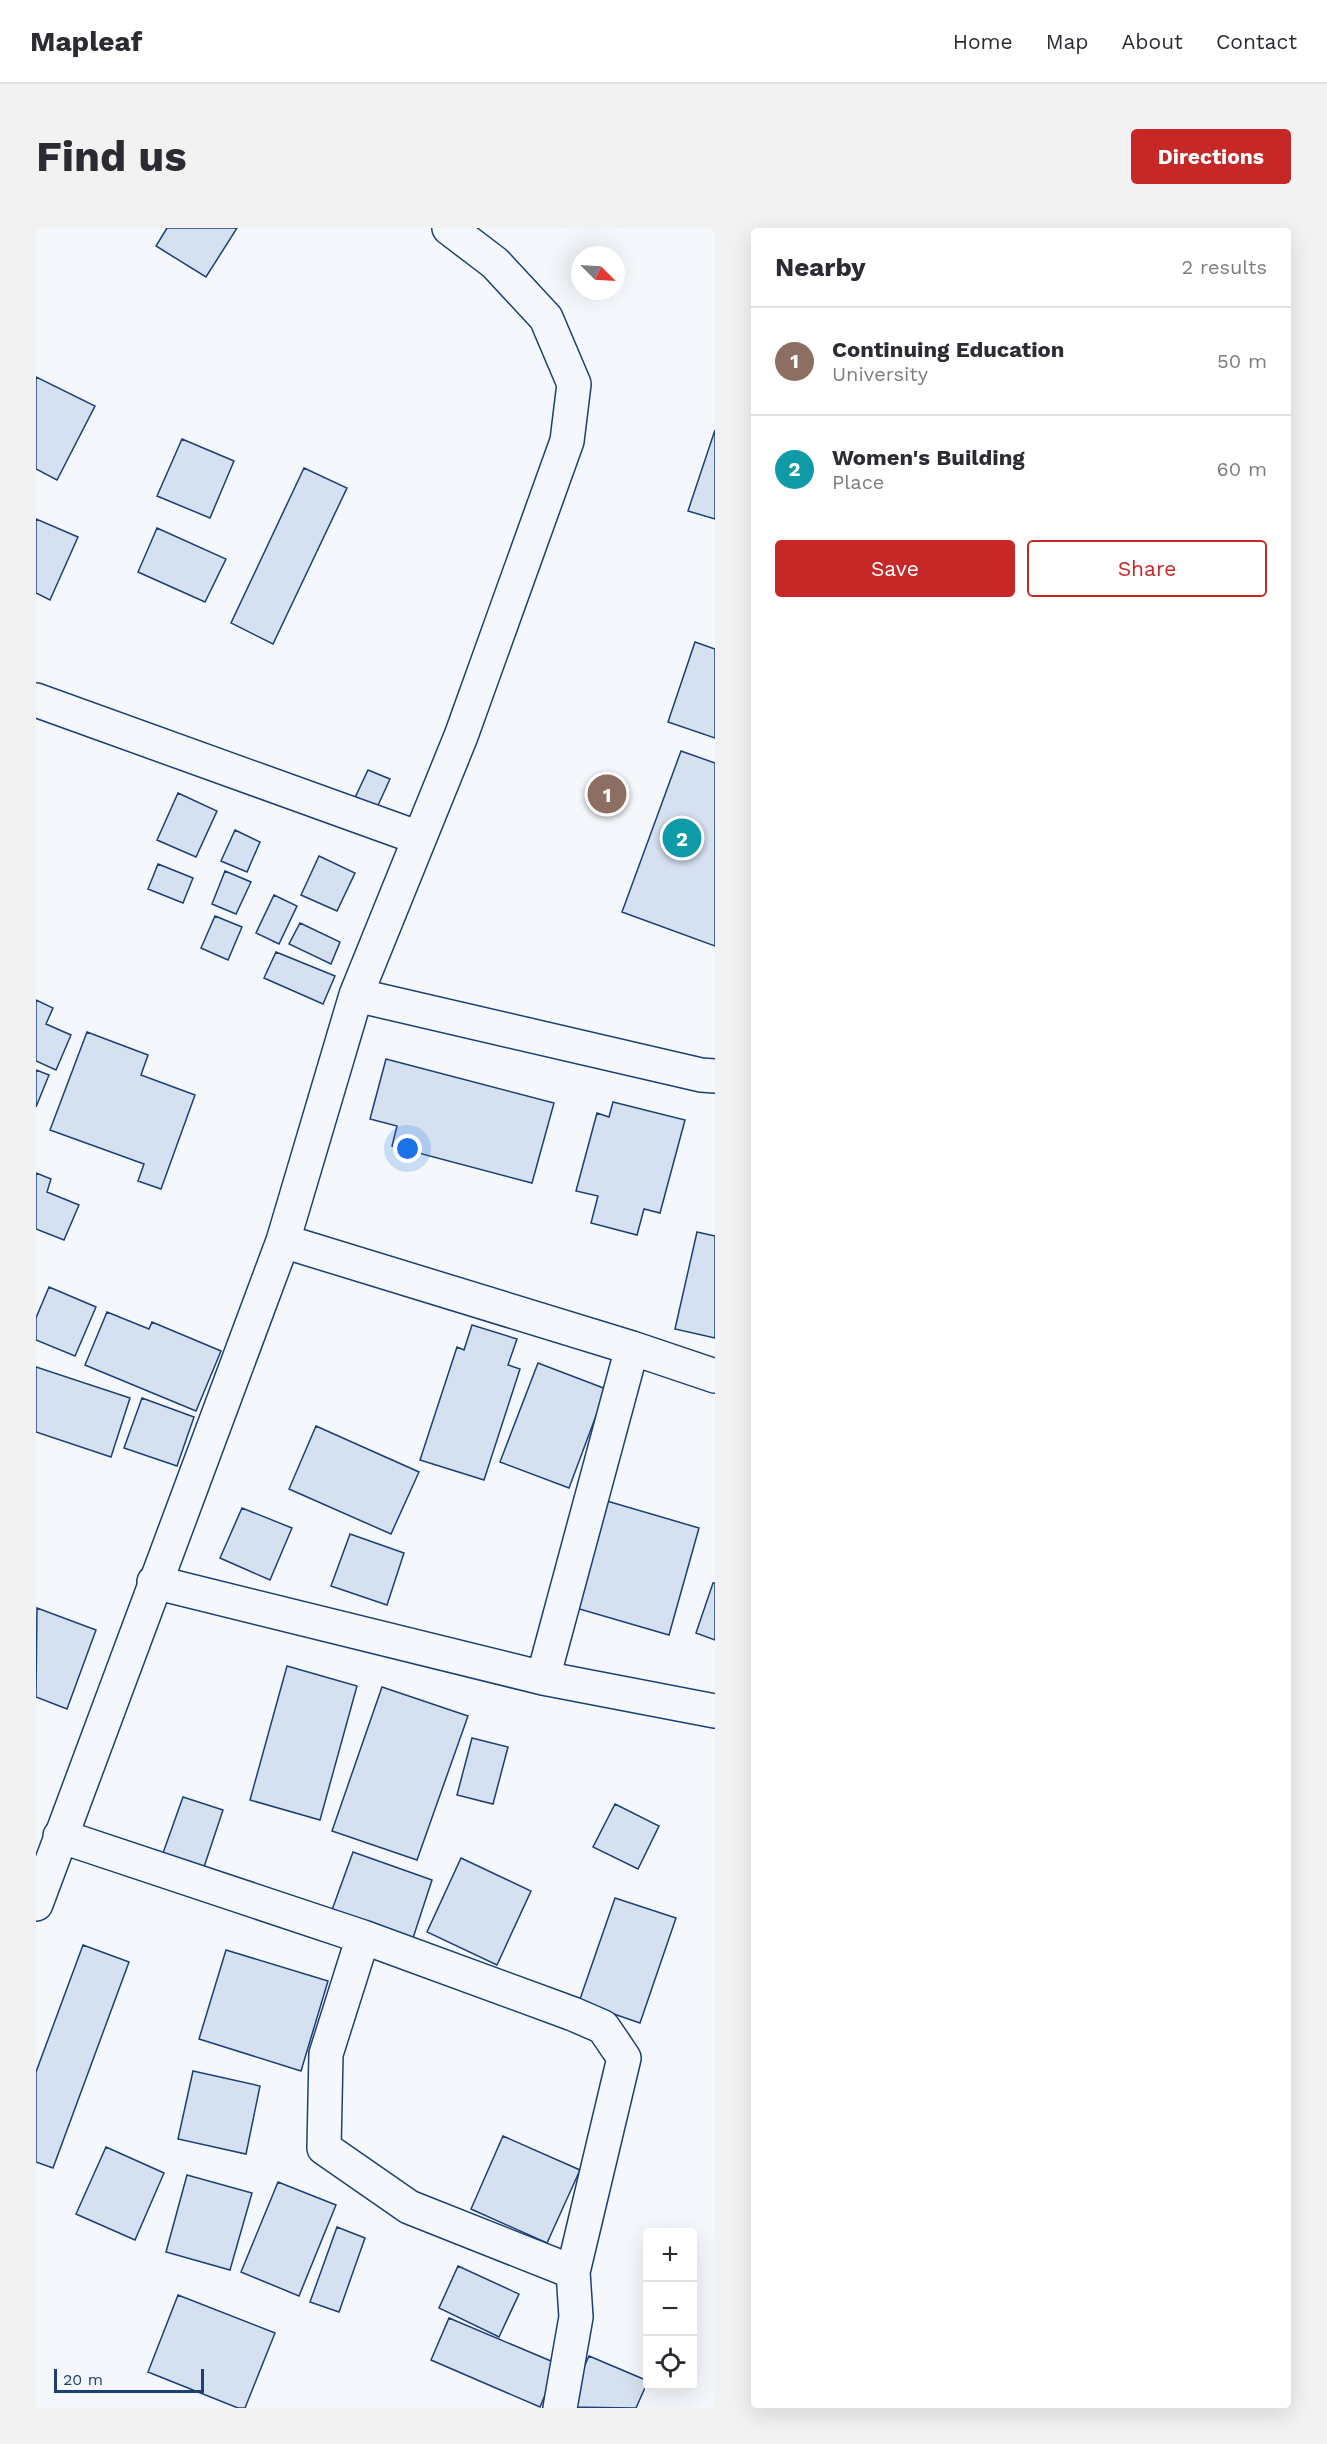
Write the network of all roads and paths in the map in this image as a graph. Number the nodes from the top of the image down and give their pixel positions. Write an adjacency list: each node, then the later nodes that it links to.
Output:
1 (449, 228): 3 (street)
2 (36, 700): 3 (street)
3 (419, 838): 4 (street)
4 (356, 995): 5 (street); 6 (street)
5 (715, 1076)
6 (283, 1241): 7 (street); 9 (street)
7 (632, 1348): 8 (street); 10 (street)
8 (715, 1376)
9 (154, 1582): 10 (street); 12 (street)
10 (543, 1678): 11 (street)
11 (715, 1711)
12 (60, 1836): 13 (street); 14 (street)
13 (36, 1905)
14 (363, 1937): 15 (street); 15 (street)
15 (573, 2272): 16 (street)
16 (560, 2408)

